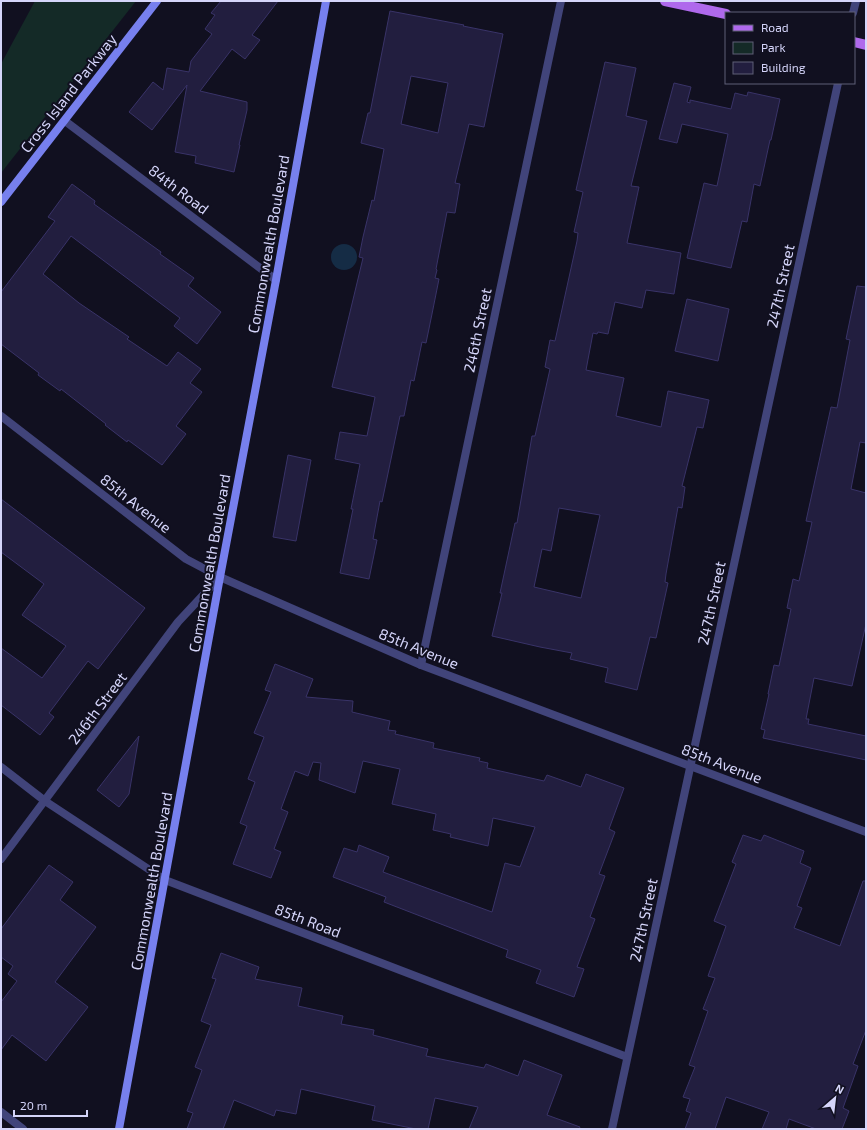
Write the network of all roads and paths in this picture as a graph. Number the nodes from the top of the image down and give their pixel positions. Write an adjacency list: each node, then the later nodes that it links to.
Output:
1 (157, 1): 11 (street, Cross Island Parkway)
2 (326, 1): 13 (street, Commonwealth Boulevard)
3 (561, 1): 16 (street, 246th Street)
4 (665, 1): 7 (main road)
5 (856, 1): 6 (street)
6 (853, 12)
7 (725, 14)
8 (855, 42): 9 (main road)
9 (866, 45)
10 (838, 84): 18 (street, 247th Street)
11 (65, 121): 12 (street, Cross Island Parkway); 13 (street, 84th Road)
12 (1, 202)
13 (276, 280): 15 (street, Commonwealth Boulevard)
14 (1, 416): 15 (street, 85th Avenue)
15 (220, 577): 16 (street, 85th Avenue); 19 (street, 246th Street); 22 (street, Commonwealth Boulevard)
16 (421, 665): 18 (street, 85th Avenue)
17 (1, 767): 19 (street, 85th Road)
18 (690, 767): 20 (street, 85th Avenue); 23 (street, 247th Street)
19 (45, 801): 21 (street, 246th Street); 22 (street, 85th Road)
20 (866, 832)
21 (1, 859)
22 (165, 880): 23 (street, 85th Road); 26 (street, Commonwealth Boulevard)
23 (627, 1057): 27 (street, 247th Street)
24 (1, 1112): 25 (street)
25 (23, 1129)
26 (119, 1129)
27 (612, 1129)

